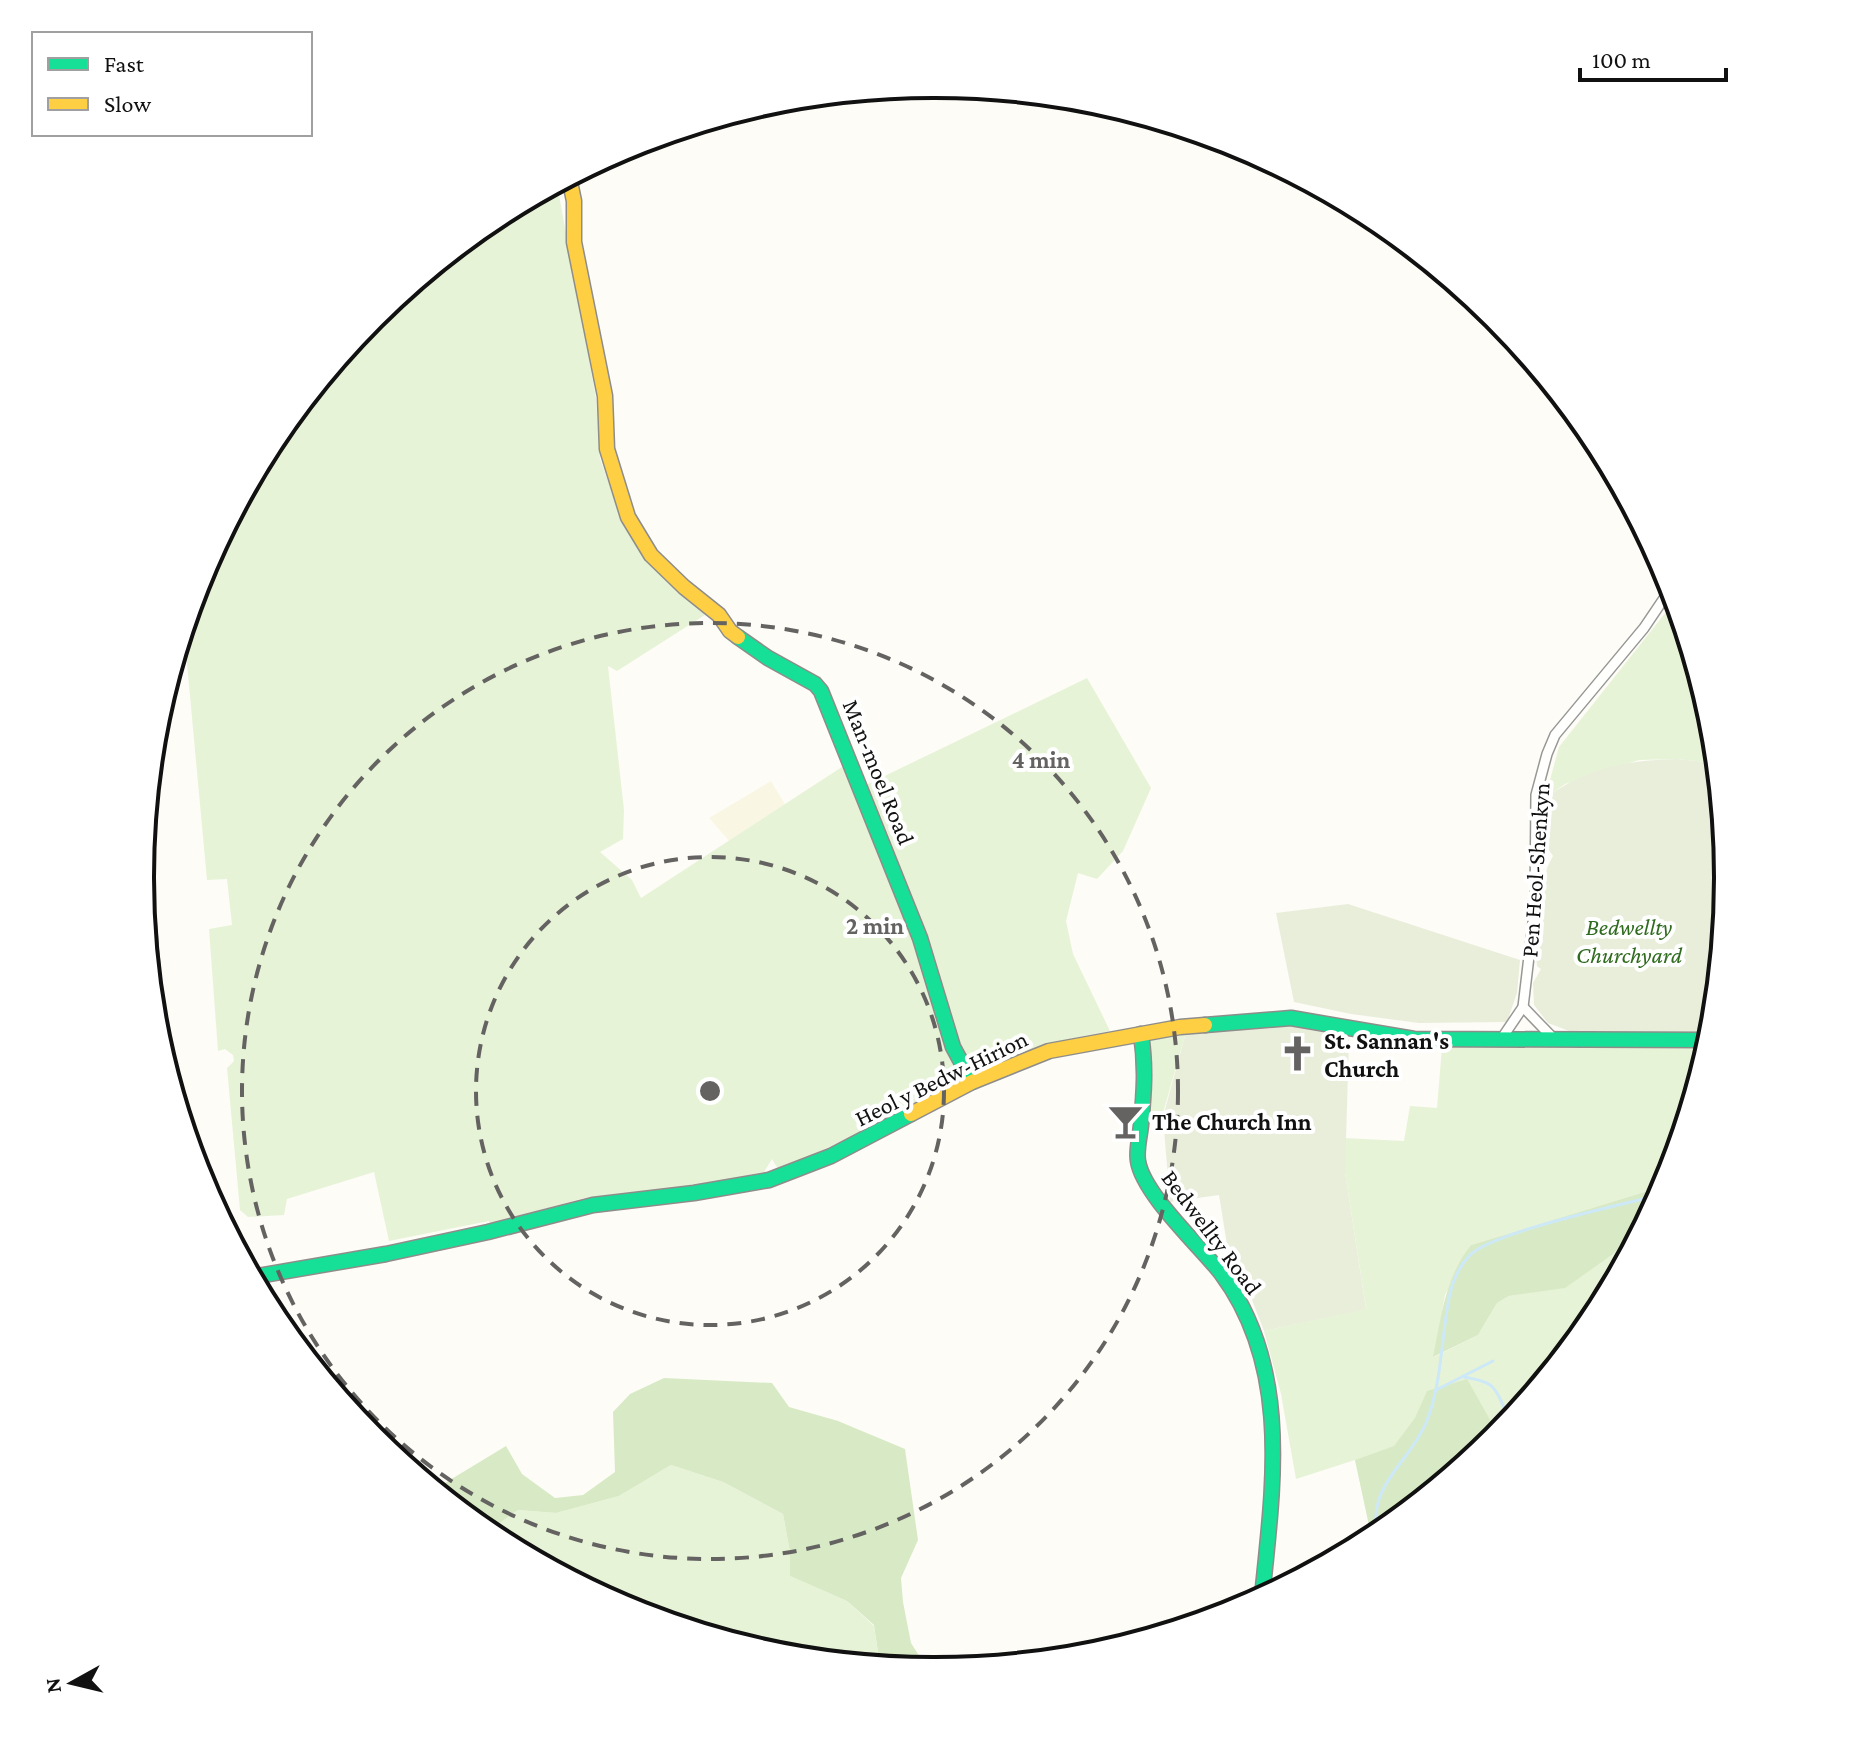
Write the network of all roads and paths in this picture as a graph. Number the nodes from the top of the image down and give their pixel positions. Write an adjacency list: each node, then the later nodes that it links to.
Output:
1 (571, 188): 8 (street, Man-moel Road)
2 (1662, 601): 3 (street, Pen Heol-Shenkyn)
3 (1523, 1007): 5 (street, Pen Heol-Shenkyn); 6 (street)
4 (1141, 1034): 5 (street, Heol y Bedw-Hirion); 8 (street, Heol y Bedw-Hirion); 10 (street, Bedwellty Road)
5 (1502, 1038): 6 (street, Heol y Bedw-Hirion)
6 (1554, 1039): 7 (street, Heol y Bedw-Hirion)
7 (1697, 1040)
8 (972, 1082): 9 (street, Heol y Bedw-Hirion)
9 (264, 1275)
10 (1263, 1584)

